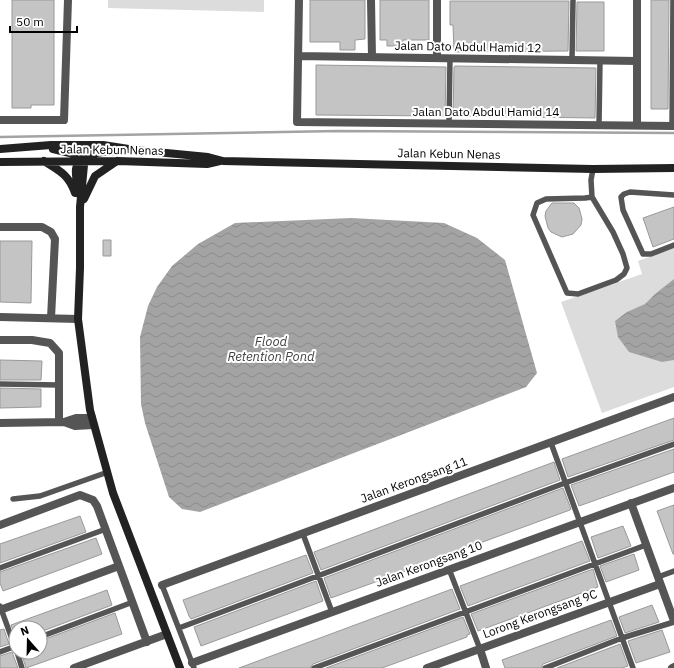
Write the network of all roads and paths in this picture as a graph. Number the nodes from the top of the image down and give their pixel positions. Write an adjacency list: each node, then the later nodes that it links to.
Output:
1 (68, 0): 15 (street)
2 (299, 0): 8 (street)
3 (371, 0): 9 (street)
4 (438, 0): 10 (street)
5 (573, 0): 12 (lane)
6 (637, 0): 14 (street)
7 (673, 0): 19 (lane)
8 (298, 56): 9 (street, Jalan Dato Abdul Hamid 12); 16 (street, Jalan Dato Abdul Hamid 14)
9 (372, 57): 10 (street, Jalan Dato Abdul Hamid 12)
10 (437, 58): 11 (street, Jalan Dato Abdul Hamid 12)
11 (450, 58): 12 (street, Jalan Dato Abdul Hamid 12); 16 (lane)
12 (572, 60): 13 (street, Jalan Dato Abdul Hamid 12)
13 (600, 60): 14 (street, Jalan Dato Abdul Hamid 12); 17 (lane)
14 (637, 61): 18 (street)
15 (0, 120)
16 (449, 123): 17 (street, Jalan Dato Abdul Hamid 14)
17 (599, 124): 18 (street, Jalan Dato Abdul Hamid 14)
18 (637, 125): 19 (street, Jalan Dato Abdul Hamid 14)
19 (673, 126)
20 (37, 146): 21 (street, Jalan Kebun Nenas); 22 (street, Jalan Kebun Nenas); 23 (street)
21 (0, 149)
22 (135, 150): 23 (street); 26 (street, Jalan Kebun Nenas)
23 (81, 160): 24 (street, Jalan Kebun Nenas); 25 (street, Jalan Kebun Nenas); 32 (street)
24 (44, 161): 27 (street, Jalan Kebun Nenas); 32 (street)
25 (118, 161): 26 (street, Jalan Kebun Nenas); 32 (street)
26 (223, 161): 29 (street, Jalan Kebun Nenas)
27 (0, 162)
28 (674, 168): 29 (street, Jalan Kebun Nenas)
29 (593, 169): 31 (lane)
30 (674, 195): 34 (lane)
31 (592, 196): 31 (lane)
32 (80, 207): 37 (street)
33 (0, 227): 36 (street)
34 (674, 245)
35 (0, 317): 36 (street)
36 (52, 318): 37 (street)
37 (78, 318): 43 (street)
38 (0, 340): 40 (street)
39 (0, 384): 40 (lane)
40 (59, 385): 42 (street)
41 (674, 398): 45 (street, Jalan Kerongsang 11)
42 (62, 422): 43 (street); 44 (street)
43 (93, 422): 47 (street)
44 (0, 423)
45 (551, 443): 48 (lane); 55 (street, Jalan Kerongsang 11)
46 (674, 444): 48 (lane)
47 (108, 472): 50 (lane); 74 (street)
48 (565, 483): 52 (lane); 62 (lane)
49 (674, 489): 51 (street, Jalan Kerongsang 10)
50 (13, 500)
51 (631, 503): 52 (street, Jalan Kerongsang 10); 56 (street)
52 (579, 522): 57 (lane); 60 (street, Jalan Kerongsang 10)
53 (0, 525): 54 (street)
54 (106, 529): 58 (street); 59 (lane)
55 (303, 534): 62 (lane); 64 (street, Jalan Kerongsang 11)
56 (646, 545): 57 (lane); 63 (street)
57 (595, 563): 66 (lane); 68 (lane)
58 (119, 566): 65 (street); 67 (street)
59 (0, 568)
60 (449, 569): 68 (lane); 69 (street, Jalan Kerongsang 10)
61 (674, 571): 63 (lane)
62 (319, 575): 69 (lane); 72 (lane)
63 (659, 580): 66 (street, Lorong Kerongsang 9C); 70 (street)
64 (162, 585): 72 (lane)
65 (133, 602): 73 (lane); 76 (street)
66 (609, 602): 75 (lane); 77 (street, Lorong Kerongsang 9C)
67 (0, 608): 71 (lane)
68 (465, 611): 77 (lane); 81 (lane)
69 (332, 612): 78 (street, Jalan Kerongsang 10)
70 (674, 621): 75 (lane)
71 (8, 628)
72 (179, 628): 78 (lane)
73 (48, 634)
74 (167, 634): 76 (street); 80 (street)
75 (622, 638): 84 (lane); 85 (lane)
76 (147, 642): 79 (street)
77 (480, 649): 82 (street, Lorong Kerongsang 9C); 83 (street)
78 (194, 665)
79 (74, 668)
80 (180, 668)
81 (314, 668)
82 (427, 668)
83 (486, 668)
84 (545, 668)
85 (633, 668)

